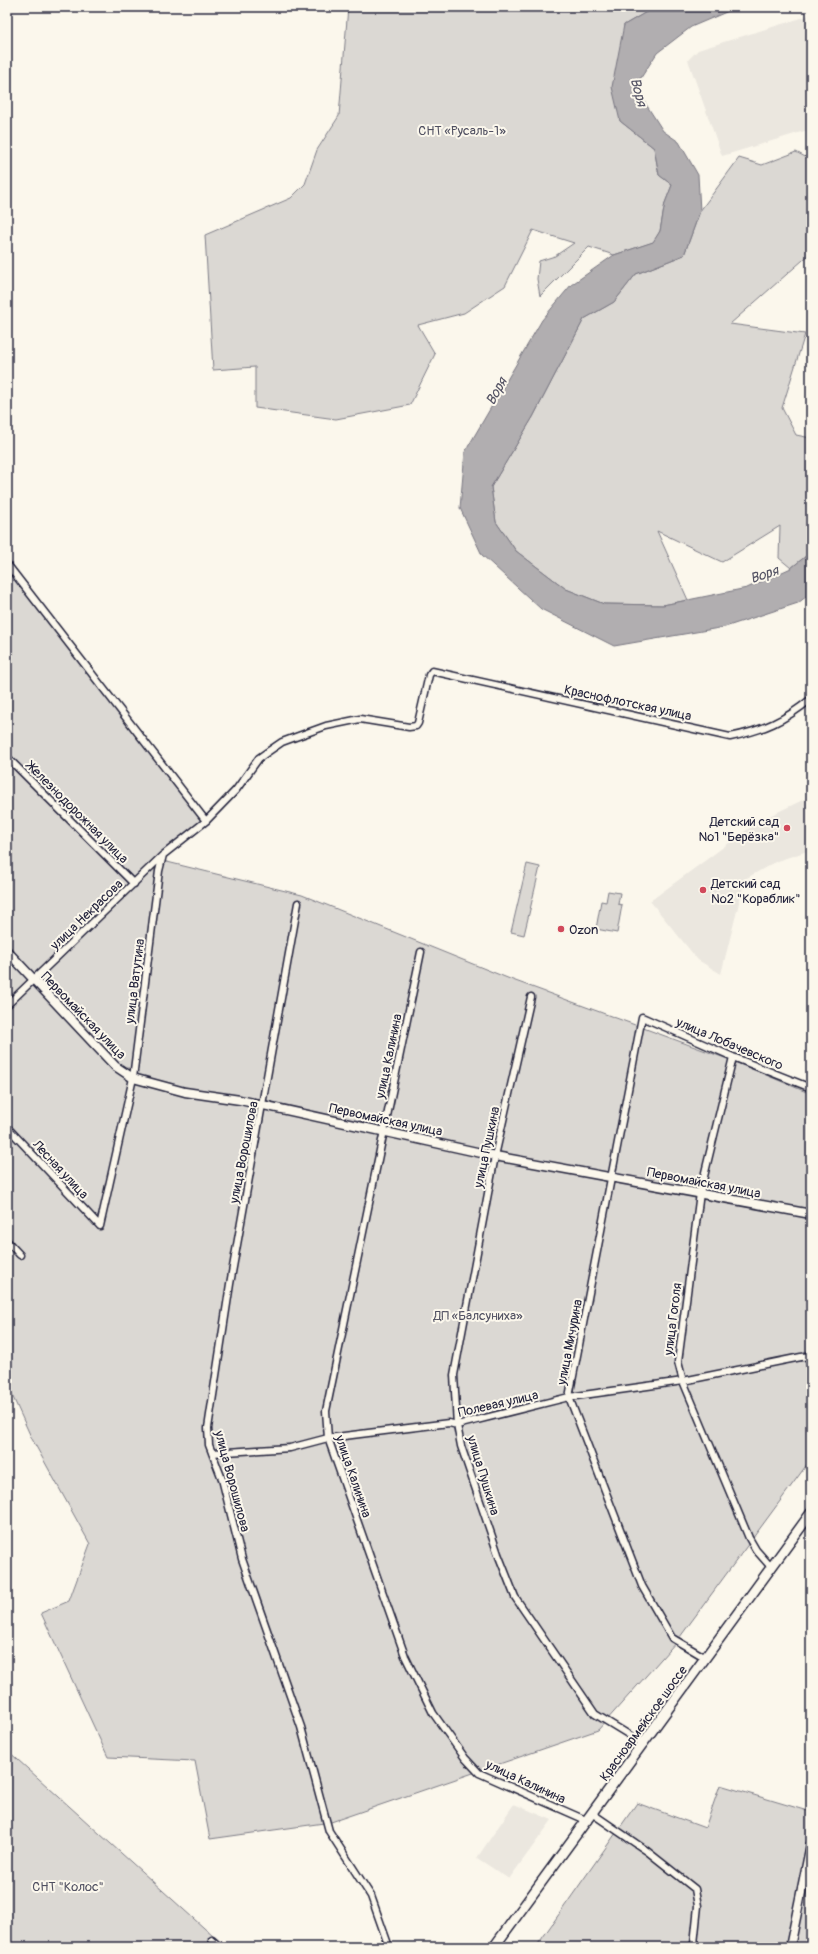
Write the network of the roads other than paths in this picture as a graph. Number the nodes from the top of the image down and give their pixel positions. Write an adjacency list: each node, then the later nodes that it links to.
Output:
1 (7, 564): 5 (street)
2 (432, 671): 3 (street, Краснофлотская улица); 5 (street, улица Некрасова)
3 (811, 699)
4 (7, 757): 7 (street, Железнодорожная улица)
5 (206, 821): 6 (street, улица Некрасова)
6 (163, 855): 7 (street, улица Некрасова); 16 (street, улица Ватутина)
7 (134, 884): 11 (street, улица Некрасова)
8 (298, 903): 18 (street, улица Ворошилова)
9 (7, 951): 11 (street, Первомайская улица)
10 (421, 952): 20 (street, улица Калинина)
11 (35, 980): 13 (street, улица Некрасова); 16 (street, Первомайская улица)
12 (530, 997): 21 (street, улица Пушкина)
13 (7, 1005)
14 (642, 1017): 15 (street, улица Лобачевского); 22 (street, улица Мичурина)
15 (733, 1058): 17 (street, улица Лобачевского); 23 (street, улица Гоголя)
16 (133, 1078): 18 (street, Первомайская улица); 25 (street, улица Ватутина)
17 (811, 1088)
18 (263, 1105): 20 (street, Первомайская улица); 33 (street, улица Ворошилова)
19 (7, 1127): 25 (street, Лесная улица)
20 (384, 1130): 21 (street, Первомайская улица); 32 (street, улица Калинина)
21 (495, 1156): 22 (street, Первомайская улица); 31 (street, улица Пушкина)
22 (612, 1177): 23 (street, Первомайская улица); 30 (street, улица Мичурина)
23 (700, 1193): 24 (street, Первомайская улица); 29 (street, улица Гоголя)
24 (811, 1214)
25 (100, 1226)
26 (7, 1241): 27 (street)
27 (20, 1255)
28 (811, 1356): 29 (street, Полевая улица)
29 (682, 1381): 30 (street, Полевая улица); 35 (street, улица Гоголя)
30 (569, 1397): 31 (street, Полевая улица); 36 (street, улица Мичурина)
31 (457, 1425): 32 (street, Полевая улица); 37 (street, улица Пушкина)
32 (328, 1438): 33 (street, Полевая улица); 38 (street, улица Калинина)
33 (212, 1453): 42 (street, улица Ворошилова)
34 (811, 1513): 35 (main road, Красноармейское шоссе)
35 (771, 1567): 36 (main road, Красноармейское шоссе)
36 (706, 1658): 37 (main road, Красноармейское шоссе)
37 (644, 1744): 38 (main road, Красноармейское шоссе)
38 (590, 1817): 43 (main road, Красноармейское шоссе); 44 (street, улица Калинина)
39 (811, 1844): 45 (street)
40 (212, 1940): 41 (street)
41 (220, 1947)
42 (388, 1947)
43 (494, 1947)
44 (691, 1947)
45 (790, 1947)

